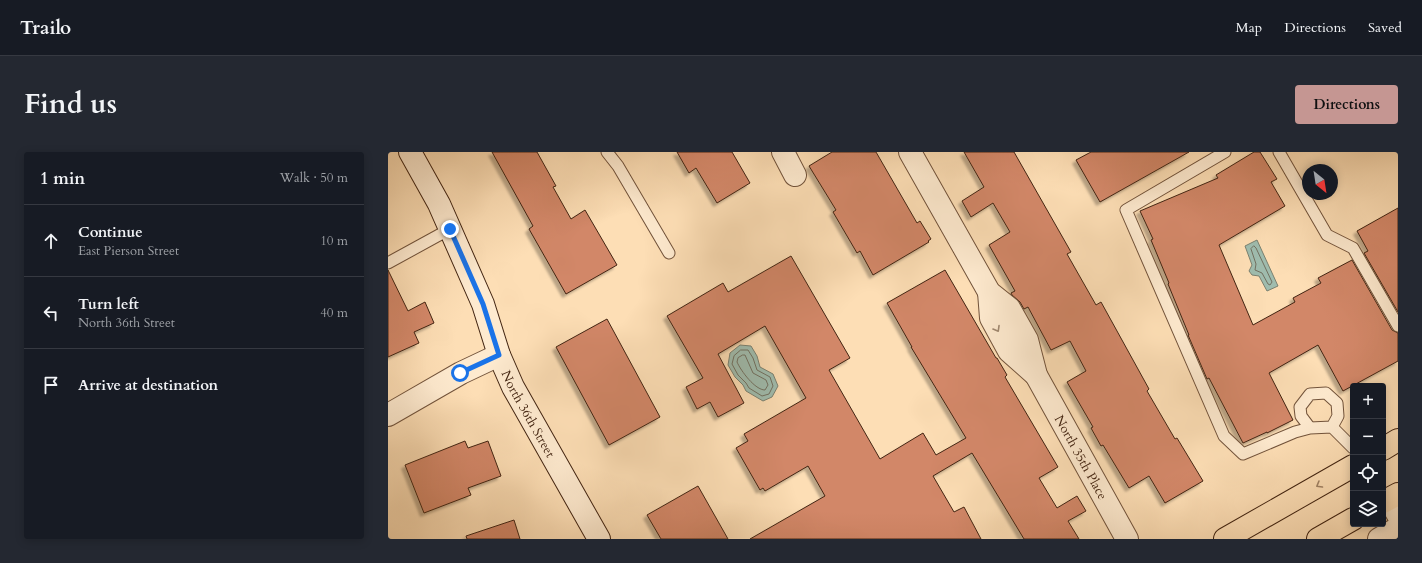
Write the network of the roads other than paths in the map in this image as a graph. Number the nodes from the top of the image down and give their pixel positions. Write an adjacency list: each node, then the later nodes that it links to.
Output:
1 (410, 152): 8 (street, North 36th Street)
2 (607, 152): 9 (lane)
3 (783, 152): 7 (street)
4 (910, 152): 23 (street, North 35th Place)
5 (1225, 152): 15 (lane)
6 (1279, 152): 11 (lane)
7 (795, 176)
8 (450, 229): 10 (lane); 12 (street, North 36th Street)
9 (669, 253)
10 (388, 263)
11 (1398, 326)
12 (499, 355): 13 (street); 22 (street, North 36th Street)
13 (388, 415)
14 (1332, 427): 15 (lane); 15 (lane); 17 (lane)
15 (1310, 428)
16 (1398, 440): 18 (main road)
17 (1350, 445)
18 (1386, 447)
19 (1350, 468): 24 (main road, one-way to 24)
20 (1350, 521): 25 (main road)
21 (1398, 528): 26 (street)
22 (599, 539)
23 (1127, 539)
24 (1225, 539)
25 (1318, 539)
26 (1379, 539)

